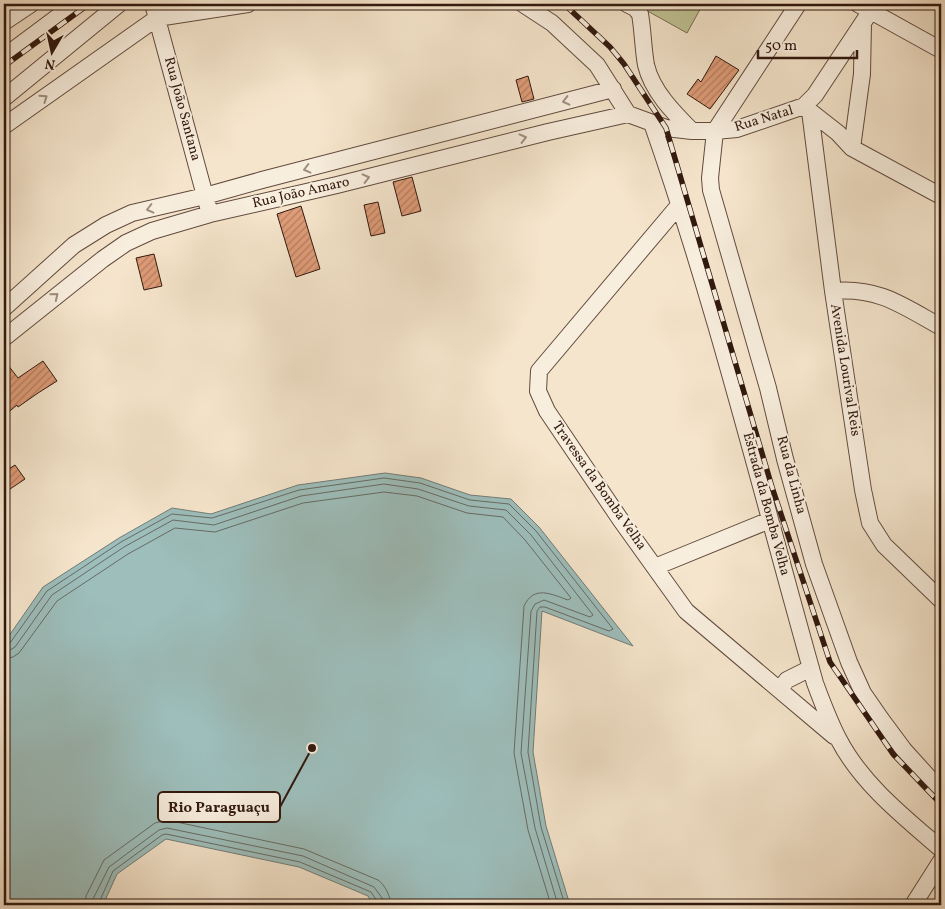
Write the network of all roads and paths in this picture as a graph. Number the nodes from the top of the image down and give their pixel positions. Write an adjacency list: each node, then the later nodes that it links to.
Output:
1 (31, 4): 10 (street)
2 (75, 4): 12 (street)
3 (119, 4): 14 (street)
4 (248, 4): 8 (street)
5 (523, 4): 13 (street)
6 (627, 4): 20 (street)
7 (798, 4): 19 (street)
8 (155, 11): 18 (street, one-way to 8); 23 (street, Rua João Santana)
9 (868, 11): 11 (street); 15 (street, Rua Natal); 21 (street)
10 (4, 22)
11 (940, 46)
12 (4, 57)
13 (613, 89): 16 (street); 23 (street, Rua João Amaro, one-way to 23)
14 (4, 98)
15 (807, 109): 19 (street, Rua Natal); 21 (street); 27 (street, Avenida Lourival Reis)
16 (628, 114): 17 (street, Rua Natal); 26 (street, Rua João Amaro, one-way to 16)
17 (652, 123): 20 (street, Rua Natal); 25 (street, Estrada da Bomba Velha)
18 (4, 126)
19 (715, 131): 20 (street, Rua Natal); 38 (street, Rua da Linha)
20 (692, 132)
21 (853, 143): 22 (street); 24 (street)
22 (941, 184)
23 (205, 196): 26 (street, Rua João Santana); 28 (street, Rua João Amaro, one-way to 28)
24 (941, 196)
25 (680, 204): 32 (street, Estrada da Bomba Velha); 33 (street, Travessa da Bomba Velha)
26 (210, 214): 29 (street, Rua João Amaro, one-way to 26)
27 (833, 291): 30 (street); 34 (street, Avenida Lourival Reis)
28 (7, 299): 29 (street)
29 (28, 320): 31 (street, Rua João Amaro)
30 (941, 327)
31 (4, 338)
32 (770, 520): 33 (street); 35 (street, Estrada da Bomba Velha)
33 (655, 567): 36 (street, Travessa da Bomba Velha)
34 (941, 600)
35 (811, 668): 36 (street); 37 (street, Estrada da Bomba Velha)
36 (780, 689): 37 (street, Travessa da Bomba Velha)
37 (839, 740): 39 (street, Estrada da Bomba Velha)
38 (941, 791)
39 (941, 849)
40 (941, 861): 41 (street)
41 (913, 905)

